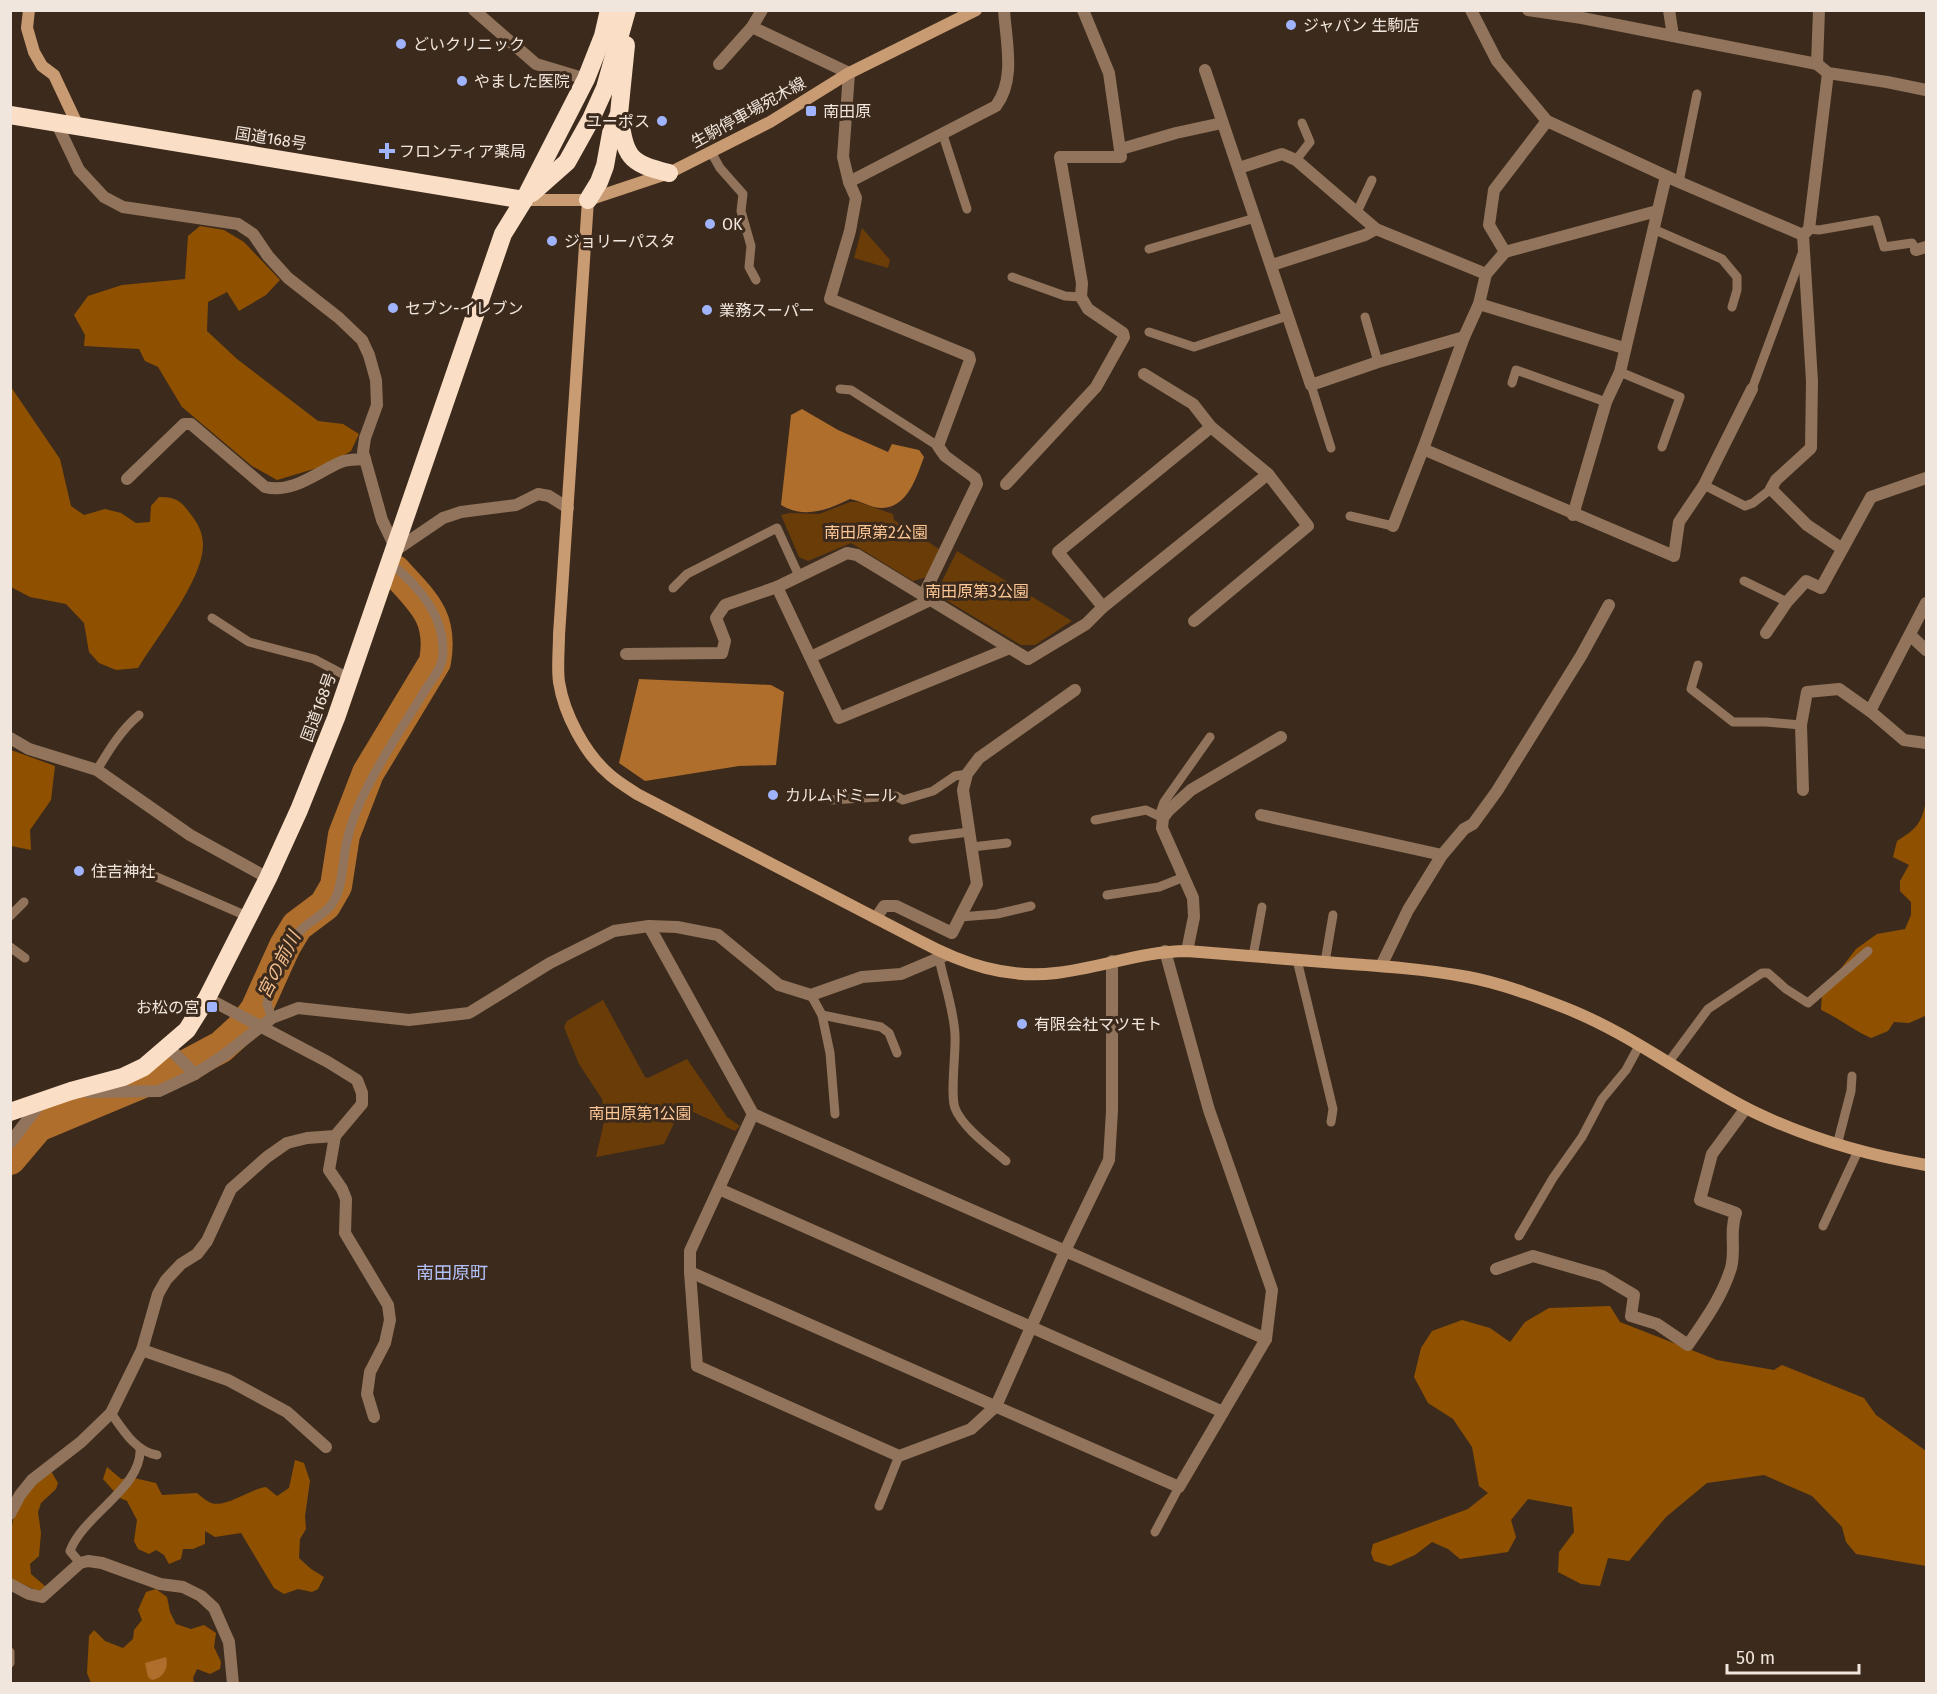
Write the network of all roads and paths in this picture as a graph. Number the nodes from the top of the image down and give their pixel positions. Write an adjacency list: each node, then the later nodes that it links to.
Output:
1 (29, 10): 29 (street)
2 (474, 10): 20 (street)
3 (609, 10): 20 (highway, 国道168号)
4 (629, 10): 23 (highway); 40 (highway, 国道168号)
5 (762, 10): 13 (street)
6 (976, 10): 18 (street, 生駒停車場宛木線)
7 (1004, 10): 30 (street)
8 (1083, 10): 31 (street)
9 (1471, 10): 25 (street)
10 (1528, 10): 14 (street)
11 (1669, 10): 14 (street)
12 (1819, 10): 16 (street)
13 (752, 27): 15 (street); 18 (street)
14 (1673, 36): 16 (street)
15 (719, 64)
16 (1817, 64): 19 (street)
17 (1205, 70): 27 (street)
18 (849, 73): 32 (street, 生駒停車場宛木線); 38 (street)
19 (1828, 73): 21 (street); 48 (street)
20 (586, 78): 40 (highway, 国道168号)
21 (1926, 90)
22 (1697, 94): 39 (lane)
23 (619, 114): 35 (highway); 41 (highway)
24 (10, 115): 26 (highway, 国道168号)
25 (1547, 121): 36 (street); 52 (street)
26 (56, 122): 29 (highway, 国道168号); 78 (street)
27 (1222, 123): 31 (street); 34 (street)
28 (1302, 123): 33 (lane)
29 (78, 126): 40 (highway, 国道168号)
30 (943, 135): 38 (street); 42 (lane)
31 (1121, 149): 57 (street)
32 (711, 152): 35 (street, 生駒停車場宛木線); 56 (lane)
33 (1296, 160): 34 (street); 44 (street)
34 (1239, 168): 45 (street)
35 (669, 173): 41 (street, 生駒停車場宛木線)
36 (1666, 176): 39 (street); 43 (street)
37 (1372, 180): 44 (lane)
38 (849, 182): 74 (street)
39 (1679, 182): 48 (street)
40 (524, 200): 41 (street, 生駒停車場宛木線); 90 (highway, 国道168号)
41 (588, 200): 85 (street)
42 (967, 209)
43 (1657, 211): 47 (street); 52 (street)
44 (1357, 212): 46 (street)
45 (1255, 218): 49 (lane); 53 (street)
46 (1376, 229): 53 (street); 54 (street)
47 (1653, 229): 59 (lane); 64 (street)
48 (1806, 232): 50 (lane); 51 (street)
49 (1149, 249)
50 (1921, 249)
51 (1803, 251): 71 (lane); 84 (street)
52 (1505, 252): 54 (street)
53 (1272, 265): 60 (street)
54 (1486, 274): 58 (street)
55 (1012, 277): 57 (lane)
56 (756, 280)
57 (1081, 297): 82 (street)
58 (1479, 304): 63 (street); 64 (street)
59 (1732, 307)
60 (1287, 316): 62 (lane); 69 (street)
61 (1365, 317): 65 (lane)
62 (1149, 332)
63 (1464, 337): 65 (street); 77 (street)
64 (1624, 348): 66 (street)
65 (1378, 362): 69 (street)
66 (1620, 372): 72 (street); 75 (lane)
67 (1144, 374): 73 (street)
68 (1512, 383): 72 (lane)
69 (1311, 385): 76 (lane)
70 (840, 389): 74 (lane)
71 (1752, 389): 83 (street)
72 (1606, 402): 86 (street)
73 (1210, 427): 79 (street); 99 (street)
74 (938, 446): 95 (street)
75 (1662, 447)
76 (1331, 448)
77 (1423, 449): 86 (street); 88 (street)
78 (365, 459): 81 (street); 90 (street)
79 (1268, 474): 99 (street); 101 (street)
80 (1926, 478): 89 (street)
81 (127, 479)
82 (1006, 484)
83 (1704, 485): 84 (lane); 86 (street)
84 (1771, 489): 89 (street)
85 (568, 508): 90 (street); 141 (street)
86 (1573, 514)
87 (1350, 516): 88 (lane)
88 (1393, 526)
89 (1841, 548): 96 (street)
90 (392, 553): 109 (highway, 国道168号); 157 (lane)
91 (799, 576): 93 (street); 94 (lane); 95 (street)
92 (1744, 581): 96 (lane)
93 (777, 587): 106 (street); 107 (street)
94 (673, 588)
95 (926, 598): 104 (street); 107 (street)
96 (1787, 602): 102 (street)
97 (1926, 603): 103 (street)
98 (1609, 605): 129 (street)
99 (1103, 607): 104 (street)
100 (212, 618): 109 (lane)
101 (1194, 621)
102 (1766, 633)
103 (1910, 635): 105 (street); 111 (street)
104 (1010, 648): 107 (street)
105 (1926, 650)
106 (626, 654)
107 (811, 657)
108 (1698, 665): 113 (lane)
109 (350, 678): 132 (highway, 国道168号)
110 (1075, 690): 119 (street)
111 (1870, 711): 113 (street); 117 (street)
112 (139, 715): 118 (lane)
113 (1801, 725): 120 (street)
114 (1210, 736): 123 (lane)
115 (1281, 737): 123 (street)
116 (10, 738): 118 (street)
117 (1926, 743)
118 (97, 770): 132 (street)
119 (967, 774): 121 (lane); 125 (street)
120 (1803, 790)
121 (831, 800)
122 (1261, 815): 129 (street)
123 (1161, 817): 124 (lane); 131 (street)
124 (1095, 820)
125 (969, 832): 126 (lane); 128 (street)
126 (913, 839)
127 (1007, 843): 128 (lane)
128 (972, 847): 140 (street)
129 (1442, 855): 153 (street)
130 (129, 865): 139 (lane)
131 (1184, 877): 133 (lane); 145 (street)
132 (268, 878): 139 (highway, 国道168号)
133 (1107, 895)
134 (24, 903): 138 (lane)
135 (1031, 906): 140 (lane)
136 (1262, 907): 147 (lane)
137 (1333, 915): 152 (lane)
138 (10, 916)
139 (249, 917): 155 (highway, 国道168号)
140 (960, 917): 141 (street)
141 (876, 918): 148 (street)
142 (649, 926): 154 (street); 157 (street); 169 (street)
143 (10, 948): 149 (lane)
144 (1165, 951): 145 (street); 151 (street); 185 (street)
145 (1188, 951): 147 (street)
146 (1868, 951): 162 (lane)
147 (1253, 956): 150 (street)
148 (943, 957): 151 (street); 154 (street); 176 (lane)
149 (25, 958)
150 (1297, 960): 152 (street); 171 (lane)
151 (1112, 961): 181 (street)
152 (1325, 962): 153 (street)
153 (1381, 966): 159 (street)
154 (811, 995): 156 (lane)
155 (207, 998): 158 (street); 160 (highway, 国道168号)
156 (822, 1015): 161 (lane); 170 (lane)
157 (272, 1018): 158 (street)
158 (260, 1027): 163 (street); 172 (street)
159 (1639, 1046): 162 (street); 180 (lane)
160 (169, 1048): 163 (street); 165 (highway, 国道168号)
161 (897, 1053)
162 (1668, 1063): 167 (street)
163 (195, 1074): 165 (street)
164 (1852, 1076): 174 (lane)
165 (71, 1091): 166 (highway, 国道168号)
166 (42, 1101): 168 (highway, 国道168号); 173 (street)
167 (1746, 1108): 174 (street); 182 (street)
168 (10, 1112)
169 (753, 1114): 178 (street); 181 (street)
170 (835, 1114)
171 (1331, 1122)
172 (335, 1136): 186 (street); 190 (street)
173 (10, 1143)
174 (1837, 1145): 175 (street)
175 (1858, 1151): 177 (street); 179 (lane)
176 (1006, 1161)
177 (1926, 1165)
178 (719, 1189): 183 (street); 184 (street)
179 (1823, 1226)
180 (1519, 1236)
181 (1065, 1251): 184 (street); 185 (street)
182 (1496, 1269)
183 (690, 1272): 187 (street); 194 (street)
184 (1031, 1328): 187 (street); 188 (street)
185 (1266, 1339): 188 (street)
186 (142, 1350): 189 (street); 191 (street)
187 (996, 1406): 194 (street); 195 (street)
188 (1223, 1412): 195 (street)
189 (111, 1413): 192 (lane); 197 (street)
190 (374, 1417)
191 (326, 1447)
192 (140, 1448): 193 (lane); 199 (lane)
193 (157, 1455)
194 (899, 1456): 196 (lane)
195 (1179, 1487): 198 (lane)
196 (879, 1506)
197 (10, 1514)
198 (1155, 1532)
199 (80, 1563): 200 (street); 203 (street)
200 (10, 1584)
201 (10, 1652): 202 (lane)
202 (10, 1663)
203 (233, 1683)

